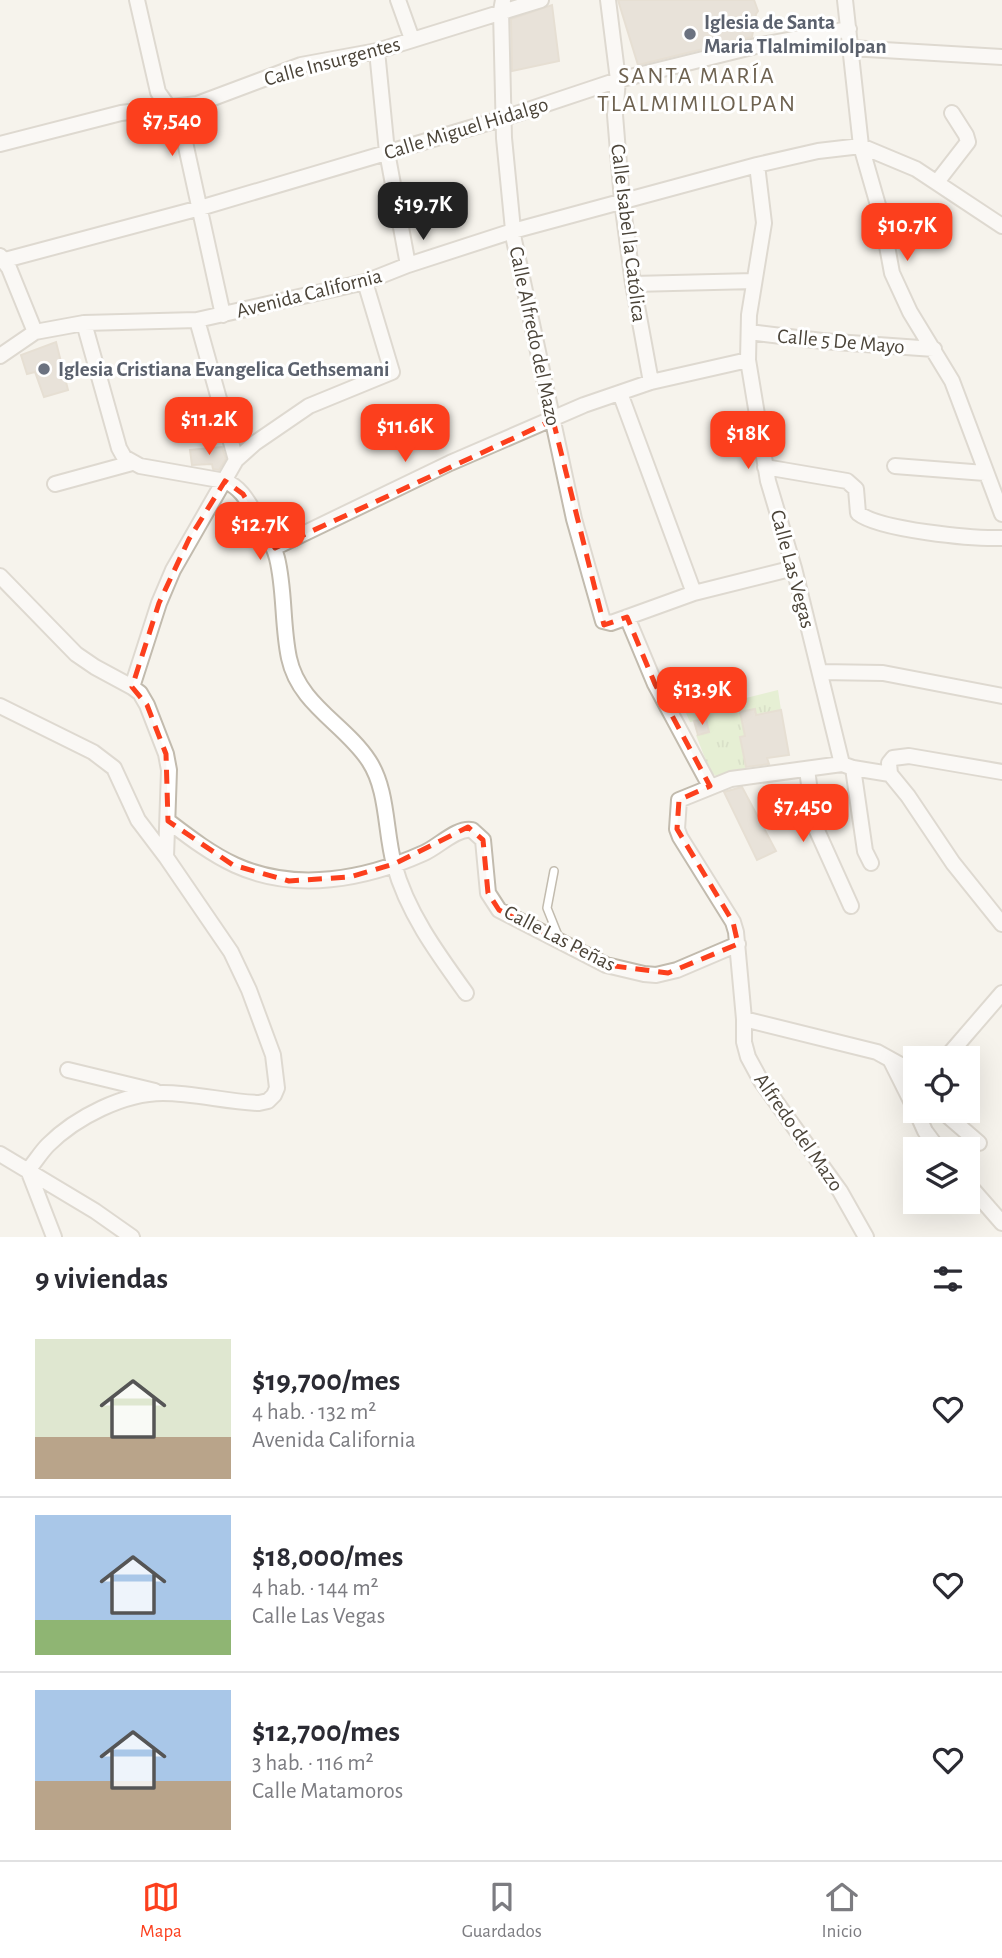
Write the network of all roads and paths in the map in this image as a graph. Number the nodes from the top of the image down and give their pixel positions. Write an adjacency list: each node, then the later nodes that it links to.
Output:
1 (137, 0): 13 (street)
2 (398, 0): 8 (street)
3 (541, 0): 6 (street, Calle Insurgentes)
4 (608, 0): 12 (street, Calle Isabel la Católica)
5 (845, 0): 7 (street)
6 (502, 6): 8 (street, Calle Insurgentes); 15 (street, Calle Alfredo del Mazo)
7 (849, 29): 9 (street); 12 (street, Calle Miguel Hidalgo)
8 (412, 39): 10 (street, Calle Insurgentes)
9 (850, 48): 11 (street); 17 (street)
10 (377, 51): 13 (street, Calle Insurgentes); 18 (street)
11 (1002, 57)
12 (618, 80): 15 (street, Calle Miguel Hidalgo); 21 (street, Calle Isabel la Católica)
13 (169, 108): 16 (street, Calle Insurgentes); 22 (street)
14 (952, 113): 20 (street)
15 (504, 118): 18 (street, Calle Miguel Hidalgo); 24 (street, Calle Alfredo del Mazo)
16 (0, 144)
17 (861, 146): 19 (street, Avenida California); 20 (street); 35 (street)
18 (387, 152): 22 (street, Calle Miguel Hidalgo); 26 (street)
19 (757, 166): 21 (street, Avenida California); 27 (street, Calle Las Vegas)
20 (937, 182): 23 (street)
21 (622, 201): 24 (street, Avenida California); 29 (street, Calle Isabel la Católica)
22 (200, 208): 25 (street, Calle Miguel Hidalgo); 30 (street)
23 (1002, 226)
24 (513, 231): 26 (street, Avenida California); 40 (street, Calle Alfredo del Mazo)
25 (3, 258): 33 (street)
26 (408, 265): 28 (street, Avenida California)
27 (754, 281): 29 (street); 34 (street, Calle Las Vegas)
28 (365, 282): 30 (street, Avenida California); 41 (street)
29 (633, 284): 38 (street, Calle Isabel la Católica)
30 (223, 315): 31 (street, Avenida California)
31 (197, 320): 32 (street, Avenida California); 41 (street)
32 (84, 323): 33 (street, Avenida California); 42 (street)
33 (35, 332): 36 (street, Avenida California)
34 (749, 332): 35 (street, Calle 5 De Mayo); 37 (street, Calle Las Vegas)
35 (934, 349): 45 (street)
36 (0, 356)
37 (748, 360): 38 (street); 44 (street, Calle Las Vegas)
38 (652, 382): 39 (street)
39 (620, 393): 40 (street); 53 (street)
40 (553, 419): 50 (street); 54 (street, Calle Alfredo del Mazo)
41 (236, 460): 46 (street)
42 (132, 463): 46 (street); 47 (street)
43 (895, 466): 45 (street)
44 (765, 467): 49 (street); 51 (street, Calle Las Vegas)
45 (985, 473): 48 (street)
46 (225, 481): 50 (street); 56 (street)
47 (55, 484)
48 (1002, 514)
49 (1002, 538)
50 (274, 548): 67 (street)
51 (794, 568): 53 (street); 55 (street, Calle Las Vegas)
52 (0, 576): 56 (street)
53 (694, 593): 54 (street)
54 (627, 617): 63 (street)
55 (820, 671): 57 (street); 59 (street, Calle Las Vegas)
56 (132, 687): 64 (street)
57 (1002, 696)
58 (0, 706): 65 (street)
59 (848, 766): 60 (street); 62 (street); 66 (street, Calle Las Vegas)
60 (807, 769): 63 (street); 69 (street)
61 (1002, 772): 62 (street)
62 (890, 774): 70 (street)
63 (710, 786): 72 (street, Alfredo del Mazo)
64 (168, 821): 65 (street); 67 (street, Calle Las Peñas)
65 (166, 857): 81 (street)
66 (871, 863)
67 (394, 864): 71 (street, Calle Las Peñas); 73 (street)
68 (554, 872): 71 (lane)
69 (851, 906)
70 (1002, 924)
71 (561, 942): 72 (street, Calle Las Peñas)
72 (738, 944): 75 (street, Alfredo del Mazo)
73 (466, 993)
74 (1002, 993): 76 (street)
75 (744, 1019): 77 (street); 90 (street, Alfredo del Mazo)
76 (956, 1046)
77 (891, 1060): 78 (street); 80 (street)
78 (903, 1066)
79 (68, 1070): 81 (street)
80 (903, 1084)
81 (164, 1093): 85 (street)
82 (956, 1123): 83 (street)
83 (972, 1137)
84 (0, 1154): 85 (street)
85 (28, 1170): 88 (street); 89 (street)
86 (980, 1198): 87 (street)
87 (1002, 1223)
88 (54, 1237)
89 (132, 1237)
90 (866, 1237)

